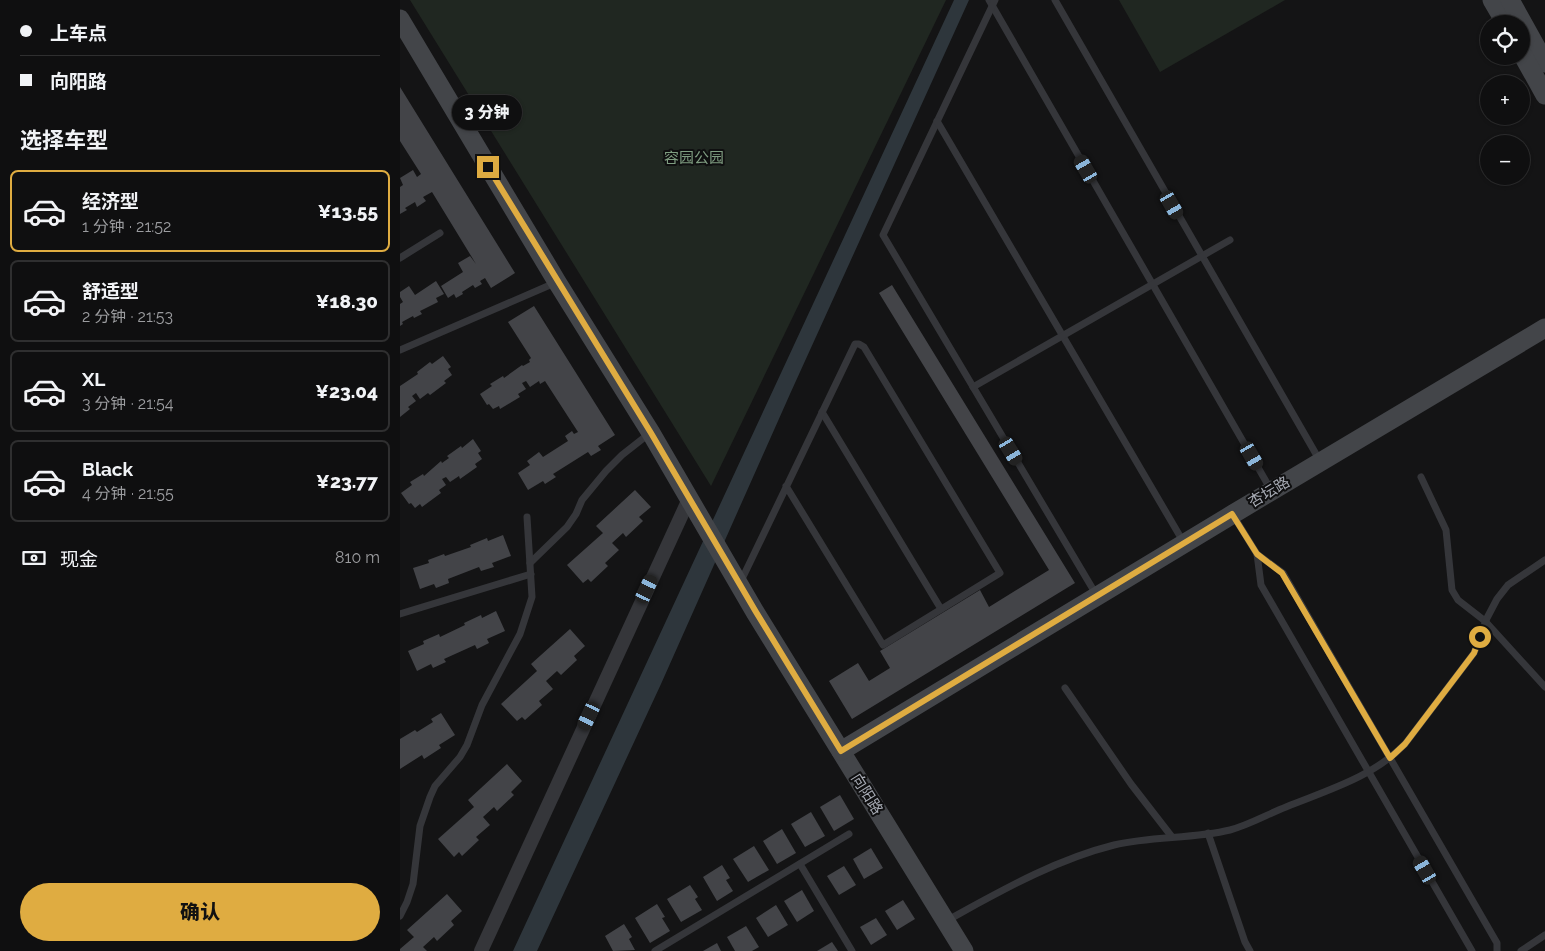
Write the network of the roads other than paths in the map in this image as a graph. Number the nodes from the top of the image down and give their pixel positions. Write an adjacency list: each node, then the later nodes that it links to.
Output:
1 (1055, 0): 13 (lane)
2 (1492, 0): 5 (street)
3 (1510, 0): 7 (street)
4 (992, 2): 10 (lane); 16 (lane)
5 (1501, 15)
6 (400, 20): 15 (street, 向阳路)
7 (1545, 63)
8 (1528, 65): 9 (street)
9 (1545, 95)
10 (937, 121): 18 (lane); 20 (lane)
11 (440, 233): 14 (lane)
12 (1230, 240): 13 (lane)
13 (1202, 256): 16 (lane); 23 (lane)
14 (400, 258)
15 (557, 282): 19 (lane); 22 (street, 向阳路)
16 (1152, 284): 18 (lane); 26 (lane)
17 (1545, 328): 23 (street, 杏坛路)
18 (1063, 335): 20 (lane); 30 (lane)
19 (400, 350)
20 (973, 387): 36 (lane)
21 (822, 412): 25 (lane); 37 (lane); 37 (lane)
22 (651, 433): 27 (street, 向阳路); 33 (lane)
23 (1320, 462): 26 (street, 杏坛路)
24 (1421, 477): 39 (lane)
25 (786, 486): 35 (lane); 37 (lane)
26 (1272, 491): 28 (street, 杏坛路)
27 (689, 499): 35 (street, 向阳路); 52 (street)
28 (1232, 514): 30 (street, 杏坛路); 31 (lane)
29 (527, 517): 33 (lane)
30 (1184, 543): 36 (street, 杏坛路)
31 (1257, 554): 43 (lane); 44 (lane)
32 (1545, 560): 39 (lane)
33 (530, 563): 34 (lane)
34 (530, 574): 38 (lane); 49 (lane)
35 (739, 584): 42 (street, 向阳路)
36 (1097, 596): 42 (street, 杏坛路)
37 (941, 609)
38 (400, 614)
39 (1486, 621): 40 (lane); 43 (lane)
40 (1545, 687)
41 (1065, 688): 47 (lane)
42 (841, 751): 50 (street, 向阳路)
43 (1390, 758): 44 (lane); 58 (lane)
44 (1369, 772): 45 (lane); 57 (lane)
45 (1208, 833): 47 (lane); 56 (lane)
46 (849, 834): 48 (lane)
47 (1172, 836): 50 (lane)
48 (800, 864): 53 (lane); 54 (lane)
49 (400, 916)
50 (946, 922): 55 (street, 向阳路)
51 (1545, 935): 59 (lane)
52 (481, 951)
53 (655, 951)
54 (852, 951)
55 (964, 951)
56 (1250, 951)
57 (1472, 951)
58 (1497, 951)
59 (1521, 951)

